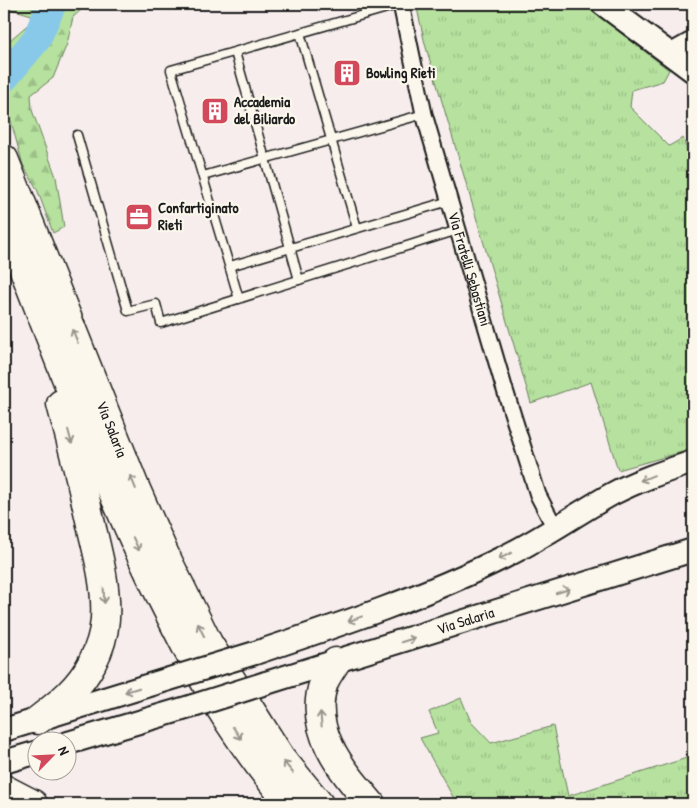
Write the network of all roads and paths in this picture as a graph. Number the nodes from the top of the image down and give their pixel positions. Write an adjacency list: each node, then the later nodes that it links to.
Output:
1 (401, 4): 3 (lane); 8 (street, Via Fratelli Sebastiani)
2 (603, 4): 6 (main road)
3 (300, 33): 5 (lane); 10 (lane)
4 (693, 39): 6 (street)
5 (235, 52): 11 (lane); 13 (lane)
6 (668, 53): 7 (main road)
7 (693, 71)
8 (424, 114): 10 (lane); 14 (street, Via Fratelli Sebastiani)
9 (78, 135): 22 (lane)
10 (331, 140): 11 (lane); 16 (lane)
11 (264, 159): 13 (lane); 18 (lane)
12 (5, 161): 35 (highway, Via Salaria, one-way to 12)
13 (203, 176): 19 (lane)
14 (449, 200): 16 (lane); 17 (street, Via Fratelli Sebastiani)
15 (4, 219): 21 (highway, Via Salaria)
16 (357, 228): 18 (lane)
17 (458, 230): 20 (lane); 24 (street, Via Fratelli Sebastiani)
18 (289, 249): 19 (lane); 20 (lane)
19 (230, 266): 22 (lane)
20 (299, 280): 22 (lane)
21 (31, 288): 27 (highway, one-way to 27); 34 (highway, Via Salaria, one-way to 34)
22 (239, 299)
23 (693, 462): 24 (main road, one-way to 24)
24 (555, 528): 27 (main road, one-way to 27, bridge)
25 (693, 550): 26 (main road, Via Salaria, one-way to 25)
26 (336, 662): 29 (main road, Via Salaria, bridge); 36 (highway, one-way to 26)
27 (38, 720): 28 (main road)
28 (4, 730)
29 (78, 740)
30 (28, 755): 31 (main road)
31 (4, 762)
32 (4, 789): 33 (highway)
33 (33, 804)
34 (290, 804)
35 (319, 804)
36 (371, 804)

